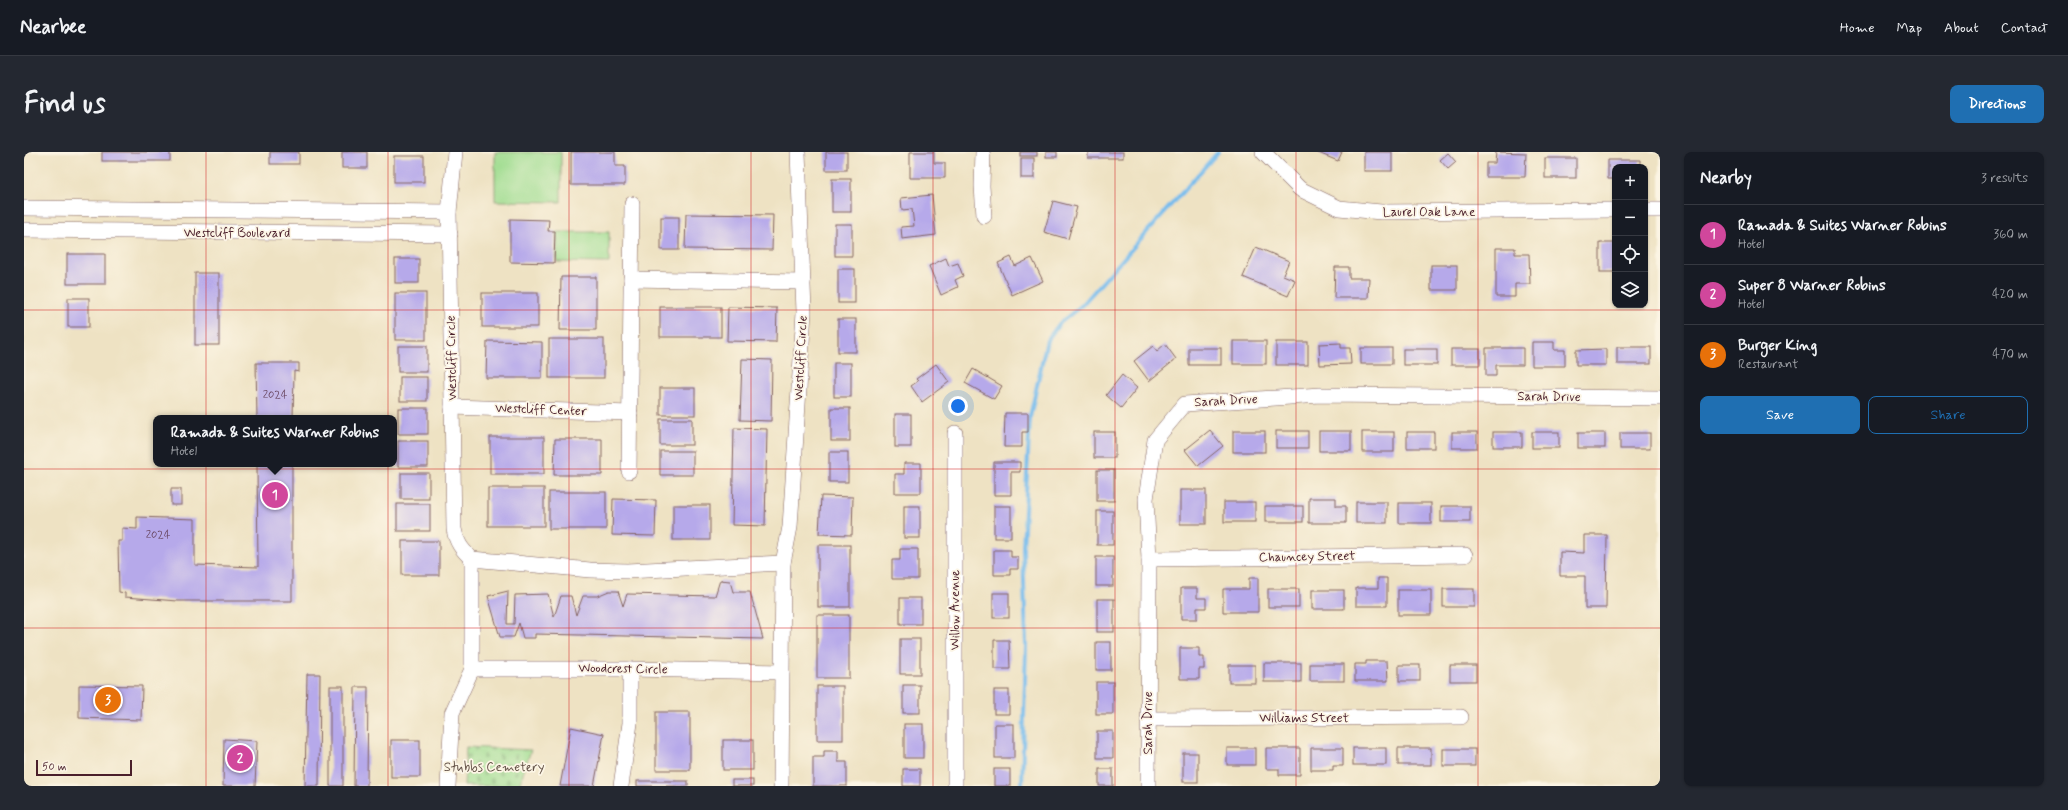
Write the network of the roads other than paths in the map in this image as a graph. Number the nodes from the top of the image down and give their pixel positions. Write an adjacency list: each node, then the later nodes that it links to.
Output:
1 (455, 152): 10 (street, Westcliff Circle)
2 (798, 152): 15 (street, Westcliff Circle)
3 (983, 152): 11 (street)
4 (1263, 152): 7 (street, Laurel Oak Lane)
5 (632, 204): 14 (street)
6 (24, 208): 10 (street, Westcliff Boulevard)
7 (1612, 210)
8 (1648, 210): 9 (street)
9 (1660, 210)
10 (449, 212): 13 (street, Westcliff Circle)
11 (984, 216)
12 (24, 230): 13 (street, Westcliff Boulevard)
13 (450, 234): 17 (street, Westcliff Circle)
14 (631, 279): 15 (street); 18 (street)
15 (802, 282): 24 (street, Westcliff Circle)
16 (1660, 398): 23 (street, Sarah Drive)
17 (452, 407): 18 (street, Westcliff Center); 22 (street, Westcliff Circle)
18 (630, 413): 20 (street)
19 (955, 433): 33 (street, Willow Avenue)
20 (629, 471)
21 (1465, 555): 23 (street, Chauncey Street)
22 (472, 559): 24 (street); 25 (street)
23 (1149, 559): 29 (street, Sarah Drive)
24 (783, 563): 27 (street, Westcliff Circle)
25 (472, 669): 26 (street, Woodcrest Circle); 30 (street)
26 (630, 669): 27 (street, Woodcrest Circle); 31 (street)
27 (782, 672): 32 (street)
28 (1461, 717): 29 (street, Williams Street)
29 (1148, 719): 34 (street, Sarah Drive)
30 (448, 786)
31 (621, 786)
32 (781, 786)
33 (955, 786)
34 (1148, 786)

